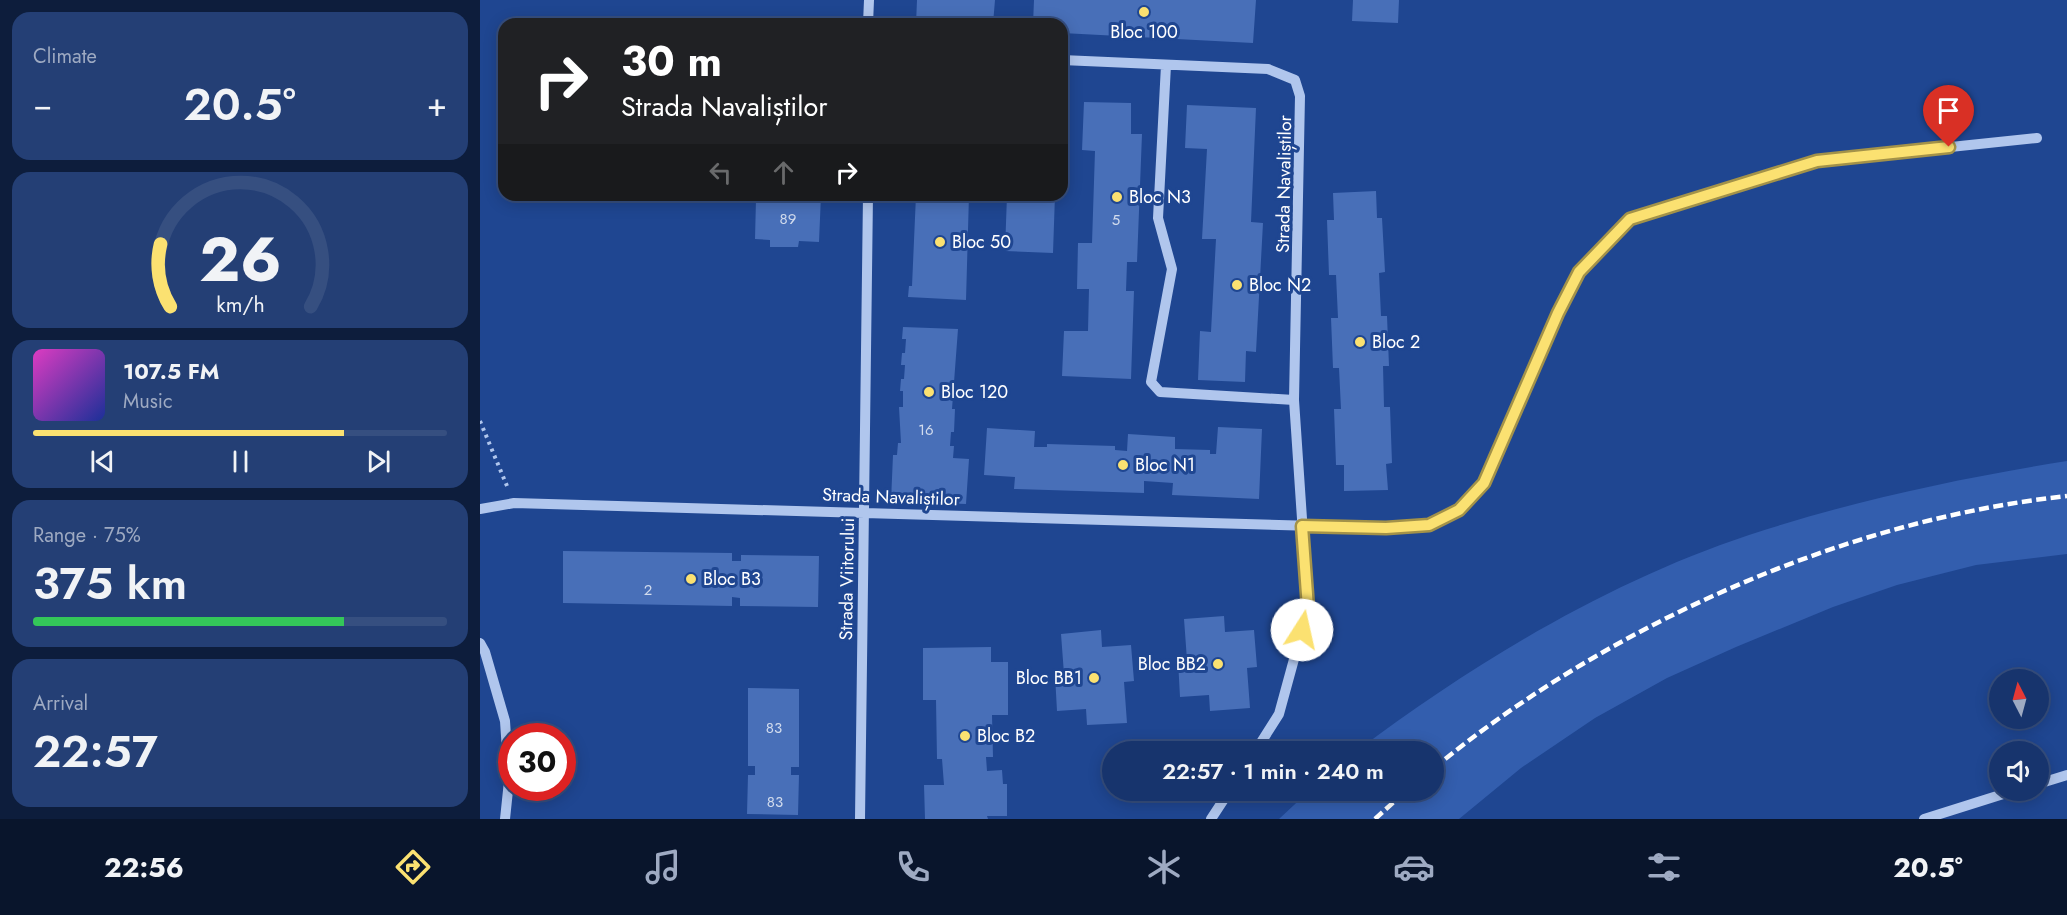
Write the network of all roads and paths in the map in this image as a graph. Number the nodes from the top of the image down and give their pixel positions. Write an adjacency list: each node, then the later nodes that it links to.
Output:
1 (869, 0): 2 (street)
2 (868, 18)
3 (1068, 60): 4 (street, Strada Navaliștilor)
4 (1166, 65): 7 (street, Strada Navaliștilor); 7 (street)
5 (2037, 138): 12 (street, Strada Navaliștilor)
6 (867, 201): 11 (street, Strada Viitorului)
7 (1294, 400): 12 (street, Strada Navaliștilor)
8 (480, 421): 9 (path)
9 (514, 503): 10 (street, Strada Navaliștilor); 11 (street, Strada Navaliștilor)
10 (480, 509)
11 (864, 513): 12 (street, Strada Navaliștilor); 20 (street, Strada Viitorului)
12 (1302, 526): 14 (street)
13 (480, 643): 19 (street)
14 (1262, 741)
15 (2067, 775): 16 (street)
16 (2049, 781)
17 (1989, 799): 22 (street)
18 (1223, 801): 21 (street)
19 (505, 819)
20 (860, 819)
21 (1211, 819)
22 (1924, 819)

